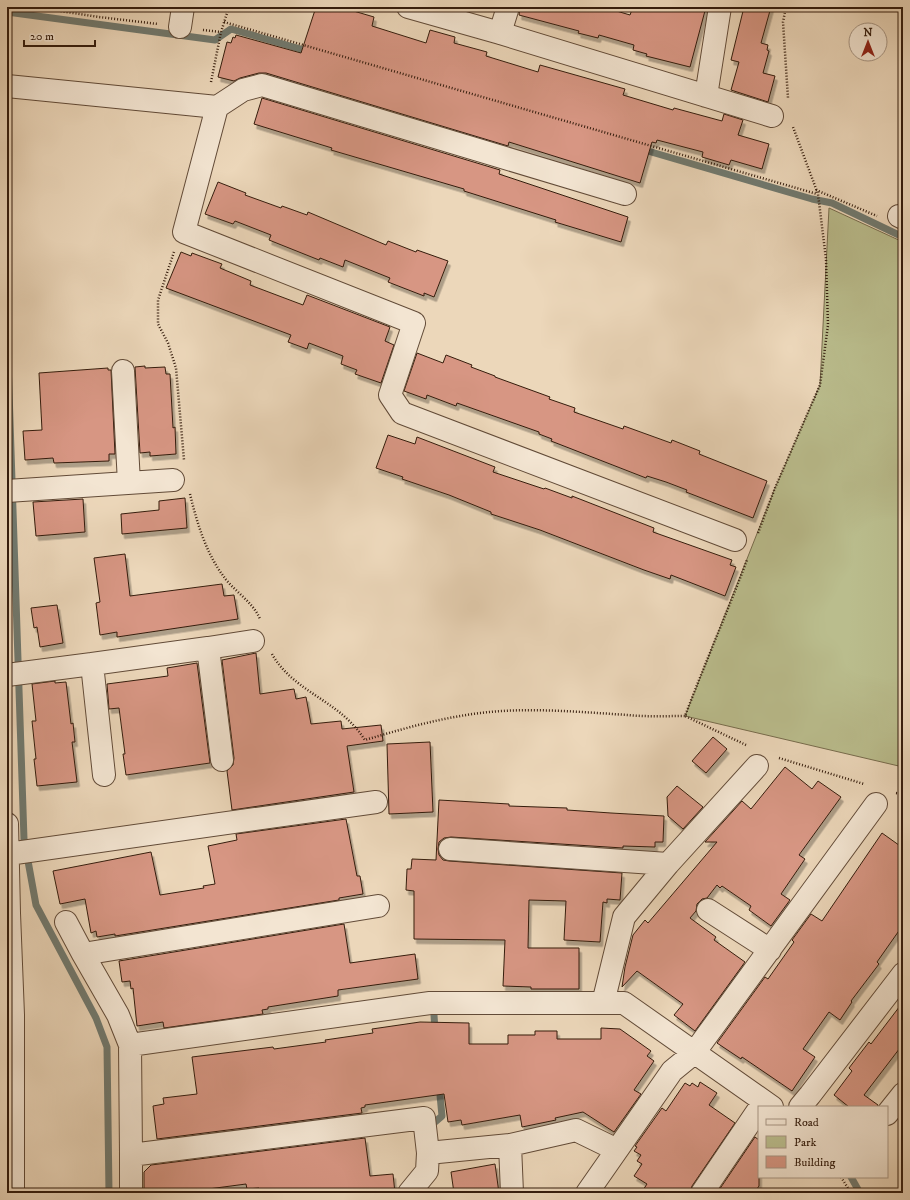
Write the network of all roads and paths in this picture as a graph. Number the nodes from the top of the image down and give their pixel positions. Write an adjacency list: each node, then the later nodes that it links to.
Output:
1 (34, 7): 7 (path)
2 (229, 7): 8 (path)
3 (408, 7): 10 (street)
4 (508, 7): 10 (street)
5 (720, 7): 12 (street)
6 (786, 7): 13 (path)
7 (182, 17): 9 (path)
8 (224, 22): 9 (path); 19 (path)
9 (221, 32): 14 (path)
10 (500, 33): 12 (street)
11 (8, 86): 14 (street)
12 (706, 96): 15 (street)
13 (788, 101)
14 (212, 107): 18 (street); 21 (street)
15 (772, 116)
16 (791, 124): 17 (path)
17 (816, 190): 19 (path); 20 (path)
18 (626, 194)
19 (818, 194): 27 (path)
20 (894, 217)
21 (184, 232): 23 (path); 27 (street)
22 (123, 371): 24 (street)
23 (184, 461)
24 (129, 483): 25 (street); 26 (street)
25 (182, 485): 28 (path)
26 (17, 491)
27 (746, 545): 32 (path)
28 (261, 638): 29 (street); 32 (path)
29 (208, 648): 30 (street); 35 (street)
30 (92, 664): 31 (street); 36 (street)
31 (7, 674)
32 (685, 716): 33 (path)
33 (754, 756): 43 (street)
34 (778, 758): 37 (path)
35 (222, 760)
36 (104, 775)
37 (879, 794): 38 (path); 48 (street)
38 (903, 794)
39 (376, 802): 42 (street)
40 (7, 824): 42 (street)
41 (450, 849): 43 (street)
42 (8, 854): 46 (street)
43 (668, 864): 51 (street)
44 (378, 906): 49 (street)
45 (708, 910): 48 (street)
46 (8, 913): 52 (street)
47 (66, 922): 49 (street)
48 (770, 950): 54 (street)
49 (83, 954): 53 (street)
50 (903, 974): 57 (street)
51 (603, 1003): 53 (street); 54 (street)
52 (10, 1014): 56 (street)
53 (130, 1045): 64 (street)
54 (694, 1053): 58 (street); 62 (street)
55 (903, 1094): 59 (street)
56 (10, 1102): 66 (street)
57 (810, 1103)
58 (764, 1106)
59 (888, 1113)
60 (758, 1114): 71 (street)
61 (510, 1145): 62 (street); 63 (street); 69 (street)
62 (617, 1150): 70 (street)
63 (428, 1153): 64 (street); 68 (street)
64 (131, 1155): 67 (street)
65 (842, 1178): 72 (path)
66 (13, 1193)
67 (131, 1193)
68 (409, 1193)
69 (512, 1193)
70 (587, 1193)
71 (702, 1193)
72 (851, 1193)

